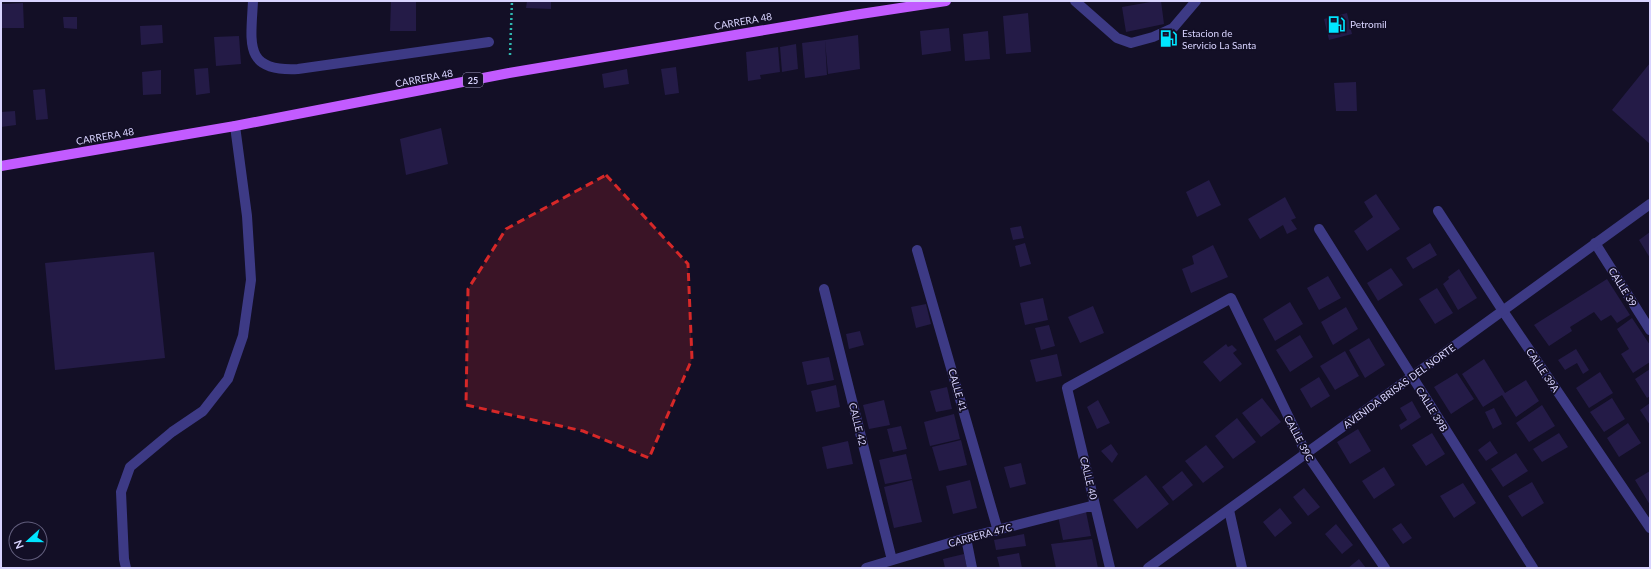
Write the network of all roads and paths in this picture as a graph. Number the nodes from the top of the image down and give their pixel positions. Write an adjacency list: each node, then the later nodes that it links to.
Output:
1 (253, 1): 6 (street)
2 (512, 1): 7 (path)
3 (946, 1): 7 (main road, CARRERA 48 / 25)
4 (1076, 1): 5 (street)
5 (1196, 1)
6 (489, 42)
7 (509, 73): 8 (main road, CARRERA 48 / 25)
8 (235, 126): 9 (main road, CARRERA 48 / 25); 27 (street)
9 (1, 166)
10 (1650, 204): 13 (street, AVENIDA BRISAS DEL NORTE)
11 (1438, 211): 16 (street, CALLE 39A)
12 (1319, 229): 18 (street, CALLE 39B)
13 (1595, 244): 16 (street, AVENIDA BRISAS DEL NORTE); 17 (street, CALLE 39)
14 (917, 250): 24 (street, CALLE 41)
15 (824, 289): 26 (street, CALLE 42)
16 (1503, 311): 18 (street, AVENIDA BRISAS DEL NORTE); 23 (street, CALLE 39A)
17 (1650, 330)
18 (1412, 377): 20 (street, AVENIDA BRISAS DEL NORTE); 34 (street, CALLE 39B)
19 (1067, 388): 20 (street, CALLE 39C); 21 (street, CALLE 40)
20 (1306, 453): 22 (street, AVENIDA BRISAS DEL NORTE); 33 (street, CALLE 39C)
21 (1095, 505): 24 (street, CARRERA 47C); 30 (street, CALLE 40)
22 (1229, 510): 31 (street, AVENIDA BRISAS DEL NORTE); 32 (street)
23 (1650, 528)
24 (998, 531): 25 (street, CARRERA 47C)
25 (966, 538): 26 (street, CARRERA 47C); 29 (street)
26 (892, 560): 28 (street, CARRERA 47C)
27 (126, 568)
28 (866, 568)
29 (972, 568)
30 (1110, 568)
31 (1148, 568)
32 (1242, 568)
33 (1385, 568)
34 (1533, 568)

